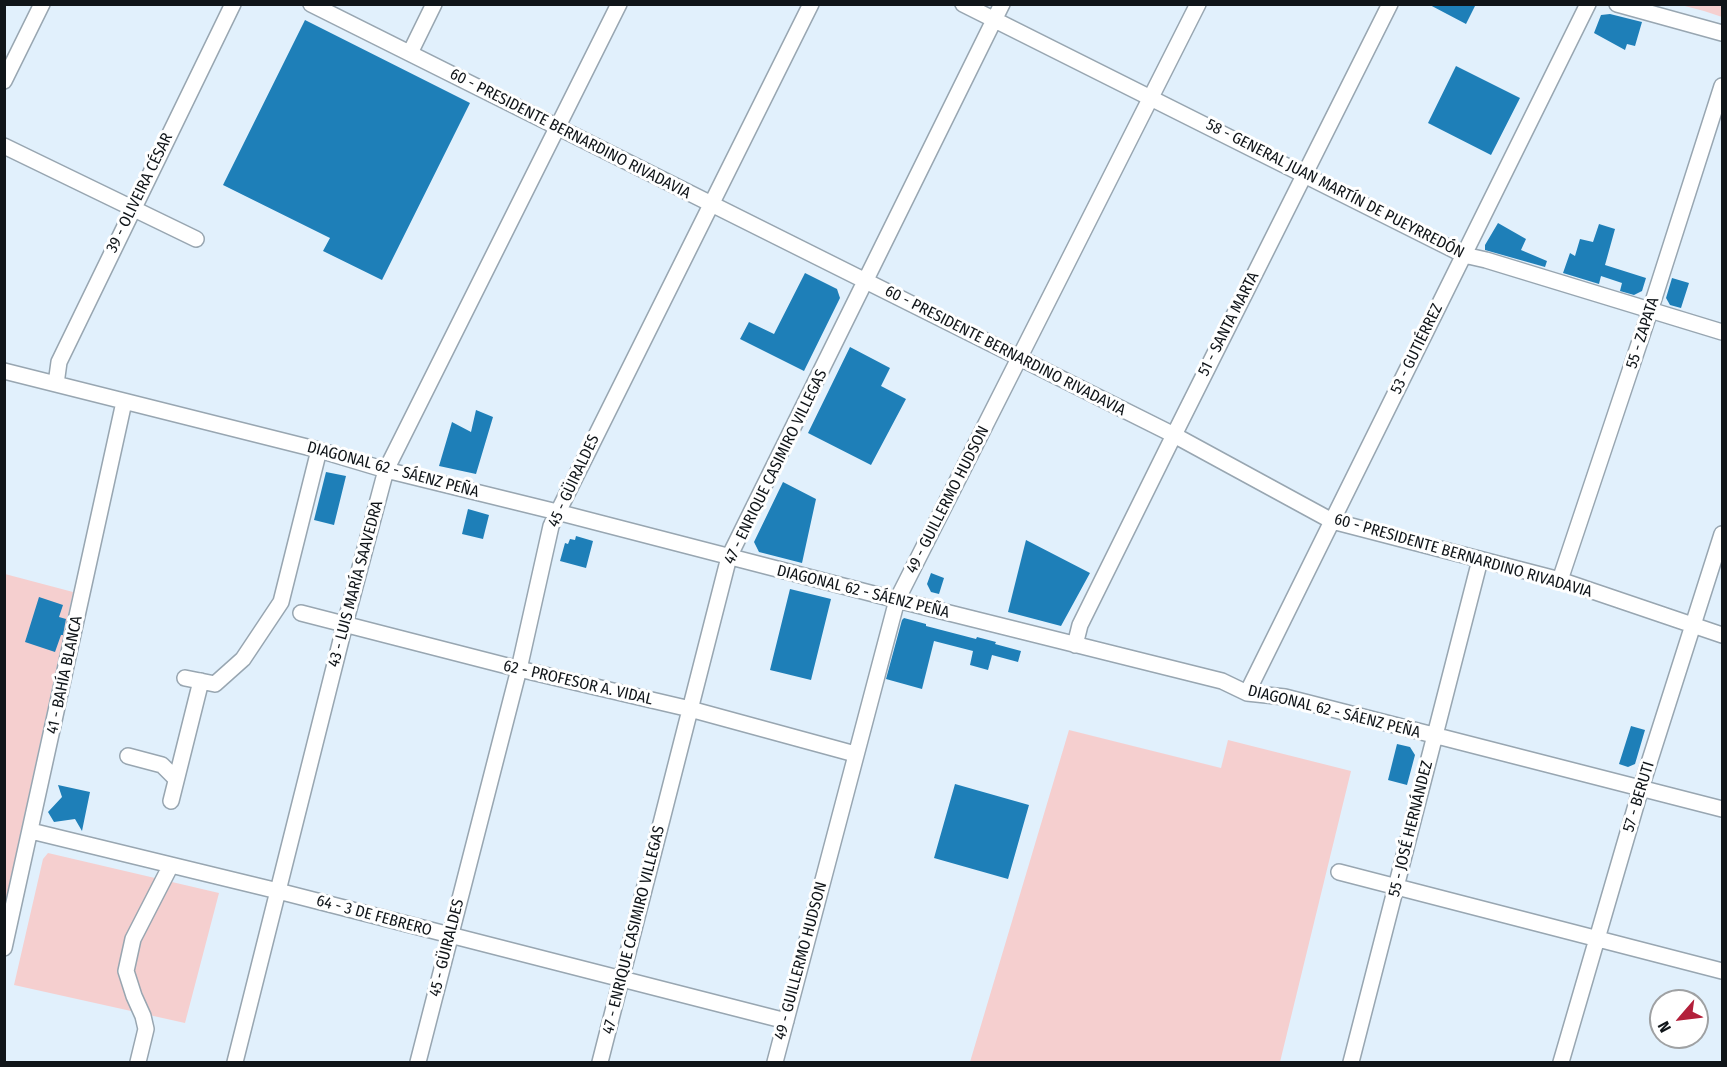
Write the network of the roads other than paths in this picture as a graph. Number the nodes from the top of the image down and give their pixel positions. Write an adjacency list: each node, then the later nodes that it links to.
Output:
1 (42, 4): 16 (street)
2 (233, 4): 23 (street, 39 - OLIVEIRA CÉSAR)
3 (311, 4): 15 (street, 60 - PRESIDENTE BERNARDINO RIVADAVIA)
4 (434, 4): 15 (street)
5 (618, 4): 19 (street, 43 - LUIS MARÍA SAAVEDRA)
6 (811, 4): 22 (street, 45 - GÜIRALDES)
7 (963, 4): 13 (street, 58 - GENERAL JUAN MARTÍN DE PUEYRREDÓN)
8 (1002, 4): 13 (street, 47 - ENRIQUE CASIMIRO VILLEGAS)
9 (1197, 4): 18 (street, 49 - GUILLERMO HUDSON)
10 (1390, 4): 21 (street, 51 - SANTA MARTA)
11 (1588, 4): 25 (street, 53 - GUTIÉRREZ)
12 (1617, 4): 14 (street)
13 (994, 19): 18 (street, 58 - GENERAL JUAN MARTÍN DE PUEYRREDÓN); 26 (street, 47 - ENRIQUE CASIMIRO VILLEGAS)
14 (1722, 33)
15 (410, 53): 19 (street, 60 - PRESIDENTE BERNARDINO RIVADAVIA)
16 (4, 81)
17 (1722, 86): 27 (street, 55 - ZAPATA)
18 (1152, 98): 21 (street, 58 - GENERAL JUAN MARTÍN DE PUEYRREDÓN); 29 (street, 49 - GUILLERMO HUDSON)
19 (558, 126): 22 (street, 60 - PRESIDENTE BERNARDINO RIVADAVIA); 35 (street, 43 - LUIS MARÍA SAAVEDRA)
20 (4, 146): 23 (street)
21 (1304, 175): 25 (street, 58 - GENERAL JUAN MARTÍN DE PUEYRREDÓN); 33 (street, 51 - SANTA MARTA)
22 (711, 204): 26 (street, 60 - PRESIDENTE BERNARDINO RIVADAVIA); 36 (street, 45 - GÜIRALDES)
23 (133, 208): 24 (street); 31 (street, 39 - OLIVEIRA CÉSAR)
24 (196, 239)
25 (1464, 255): 27 (street, 58 - GENERAL JUAN MARTÍN DE PUEYRREDÓN); 37 (street, 53 - GUTIÉRREZ)
26 (866, 281): 29 (street, 60 - PRESIDENTE BERNARDINO RIVADAVIA); 39 (street, 47 - ENRIQUE CASIMIRO VILLEGAS)
27 (1650, 311): 28 (street, 58 - GENERAL JUAN MARTÍN DE PUEYRREDÓN); 41 (street, 55 - ZAPATA)
28 (1722, 332)
29 (1019, 358): 33 (street, 60 - PRESIDENTE BERNARDINO RIVADAVIA); 42 (street, 49 - GUILLERMO HUDSON)
30 (4, 371): 31 (street, DIAGONAL 62 - SÁENZ PEÑA)
31 (56, 384): 32 (street, DIAGONAL 62 - SÁENZ PEÑA)
32 (124, 402): 34 (street, DIAGONAL 62 - SÁENZ PEÑA); 58 (street, 41 - BAHÍA BLANCA)
33 (1174, 435): 37 (street, 60 - PRESIDENTE BERNARDINO RIVADAVIA); 47 (street, 51 - SANTA MARTA)
34 (319, 450): 35 (street, DIAGONAL 62 - SÁENZ PEÑA); 54 (street)
35 (386, 470): 36 (street, DIAGONAL 62 - SÁENZ PEÑA); 44 (street, 43 - LUIS MARÍA SAAVEDRA)
36 (557, 512): 39 (street, DIAGONAL 62 - SÁENZ PEÑA); 48 (street, 45 - GÜIRALDES)
37 (1332, 520): 40 (street, 60 - PRESIDENTE BERNARDINO RIVADAVIA); 49 (street, 53 - GUTIÉRREZ)
38 (1722, 534): 45 (street, 57 - BERUTI)
39 (729, 557): 42 (street, DIAGONAL 62 - SÁENZ PEÑA); 50 (street, 47 - ENRIQUE CASIMIRO VILLEGAS)
40 (1480, 560): 41 (street, 60 - PRESIDENTE BERNARDINO RIVADAVIA); 51 (street, 55 - JOSÉ HERNÁNDEZ)
41 (1560, 580): 45 (street, 60 - PRESIDENTE BERNARDINO RIVADAVIA)
42 (897, 600): 47 (street, DIAGONAL 62 - SÁENZ PEÑA); 52 (street, 49 - GUILLERMO HUDSON)
43 (301, 613): 44 (street, 62 - PROFESOR A. VIDAL)
44 (345, 624): 48 (street, 62 - PROFESOR A. VIDAL); 63 (street, 43 - LUIS MARÍA SAAVEDRA)
45 (1693, 626): 46 (street, 60 - PRESIDENTE BERNARDINO RIVADAVIA); 55 (street, 57 - BERUTI)
46 (1722, 635)
47 (1075, 645): 49 (street, DIAGONAL 62 - SÁENZ PEÑA)
48 (519, 669): 50 (street, 62 - PROFESOR A. VIDAL); 64 (street, 45 - GÜIRALDES)
49 (1247, 693): 51 (street, DIAGONAL 62 - SÁENZ PEÑA)
50 (690, 709): 52 (street, 62 - PROFESOR A. VIDAL); 68 (street, 47 - ENRIQUE CASIMIRO VILLEGAS)
51 (1434, 737): 55 (street, DIAGONAL 62 - SÁENZ PEÑA); 61 (street, 55 - JOSÉ HERNÁNDEZ)
52 (855, 754): 69 (street, 49 - GUILLERMO HUDSON)
53 (128, 756): 54 (street)
54 (177, 779): 56 (street)
55 (1641, 788): 57 (street, DIAGONAL 62 - SÁENZ PEÑA); 65 (street, 57 - BERUTI)
56 (171, 801)
57 (1722, 809)
58 (31, 831): 59 (street, 64 - 3 DE FEBRERO); 62 (street, 41 - BAHÍA BLANCA)
59 (171, 865): 63 (street, 64 - 3 DE FEBRERO); 70 (street)
60 (1339, 872): 61 (street)
61 (1396, 886): 65 (street); 75 (street, 55 - JOSÉ HERNÁNDEZ)
62 (11, 890): 66 (street, 41 - BAHÍA BLANCA)
63 (278, 891): 64 (street, 64 - 3 DE FEBRERO); 71 (street, 43 - LUIS MARÍA SAAVEDRA)
64 (450, 936): 68 (street, 64 - 3 DE FEBRERO); 72 (street, 45 - GÜIRALDES)
65 (1597, 938): 67 (street); 76 (street, 57 - BERUTI)
66 (4, 948)
67 (1722, 972)
68 (622, 979): 69 (street, 64 - 3 DE FEBRERO); 73 (street, 47 - ENRIQUE CASIMIRO VILLEGAS)
69 (786, 1021): 74 (street, 49 - GUILLERMO HUDSON)
70 (138, 1062)
71 (235, 1062)
72 (418, 1062)
73 (600, 1062)
74 (775, 1062)
75 (1351, 1062)
76 (1561, 1062)

